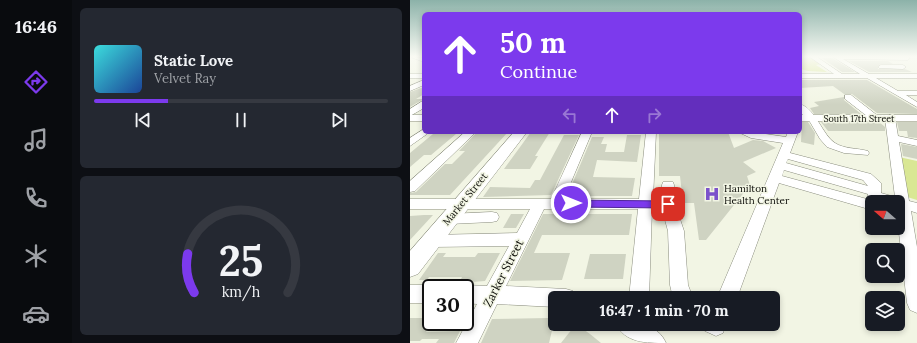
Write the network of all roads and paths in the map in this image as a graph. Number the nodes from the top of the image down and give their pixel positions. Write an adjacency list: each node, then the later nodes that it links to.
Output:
1 (837, 73): 8 (street)
2 (863, 73): 9 (street)
3 (893, 73): 10 (street)
4 (917, 75): 10 (street)
5 (410, 76): 6 (street)
6 (422, 76)
7 (802, 76): 8 (street)
8 (841, 76): 9 (street)
9 (868, 76): 10 (street); 13 (street)
10 (899, 76)
11 (422, 83): 12 (street)
12 (410, 89)
13 (896, 93): 14 (street); 18 (street)
14 (917, 93)
15 (848, 97): 24 (street)
16 (410, 103): 17 (street)
17 (422, 104)
18 (916, 104)
19 (422, 105): 20 (street)
20 (410, 113)
21 (410, 118): 22 (main road)
22 (422, 118)
23 (807, 118): 24 (main road, South 17th Street); 36 (street)
24 (876, 118): 25 (main road, South 17th Street)
25 (890, 118): 26 (main road, South 17th Street); 33 (street)
26 (917, 118)
27 (422, 134): 34 (street)
28 (469, 134): 39 (street)
29 (519, 134): 47 (main road, Market Street)
30 (586, 134): 44 (street)
31 (651, 134): 45 (street)
32 (748, 134): 37 (street)
33 (893, 138): 35 (street); 42 (street)
34 (410, 143)
35 (917, 143)
36 (864, 153)
37 (784, 154): 40 (street); 41 (street); 59 (street)
38 (668, 185): 48 (street)
39 (410, 188)
40 (866, 195)
41 (874, 195)
42 (897, 195)
43 (540, 203): 44 (street); 47 (street); 54 (street, Zarker Street)
44 (556, 203): 45 (street)
45 (646, 203): 48 (street); 57 (street)
46 (410, 204): 47 (street)
47 (462, 204): 52 (main road, Market Street)
48 (668, 204): 58 (street)
49 (905, 205): 50 (street)
50 (917, 208)
51 (492, 217): 52 (street)
52 (449, 219): 55 (main road, Market Street)
53 (904, 235): 65 (street)
54 (521, 239): 55 (street); 63 (street, Zarker Street)
55 (431, 241): 56 (main road, Market Street)
56 (410, 267)
57 (640, 291)
58 (680, 291)
59 (730, 291)
60 (410, 294): 61 (street)
61 (422, 294)
62 (474, 294): 63 (street)
63 (492, 295): 64 (street); 67 (street, Zarker Street)
64 (548, 297)
65 (917, 303)
66 (640, 331): 68 (street)
67 (467, 343)
68 (656, 343)

